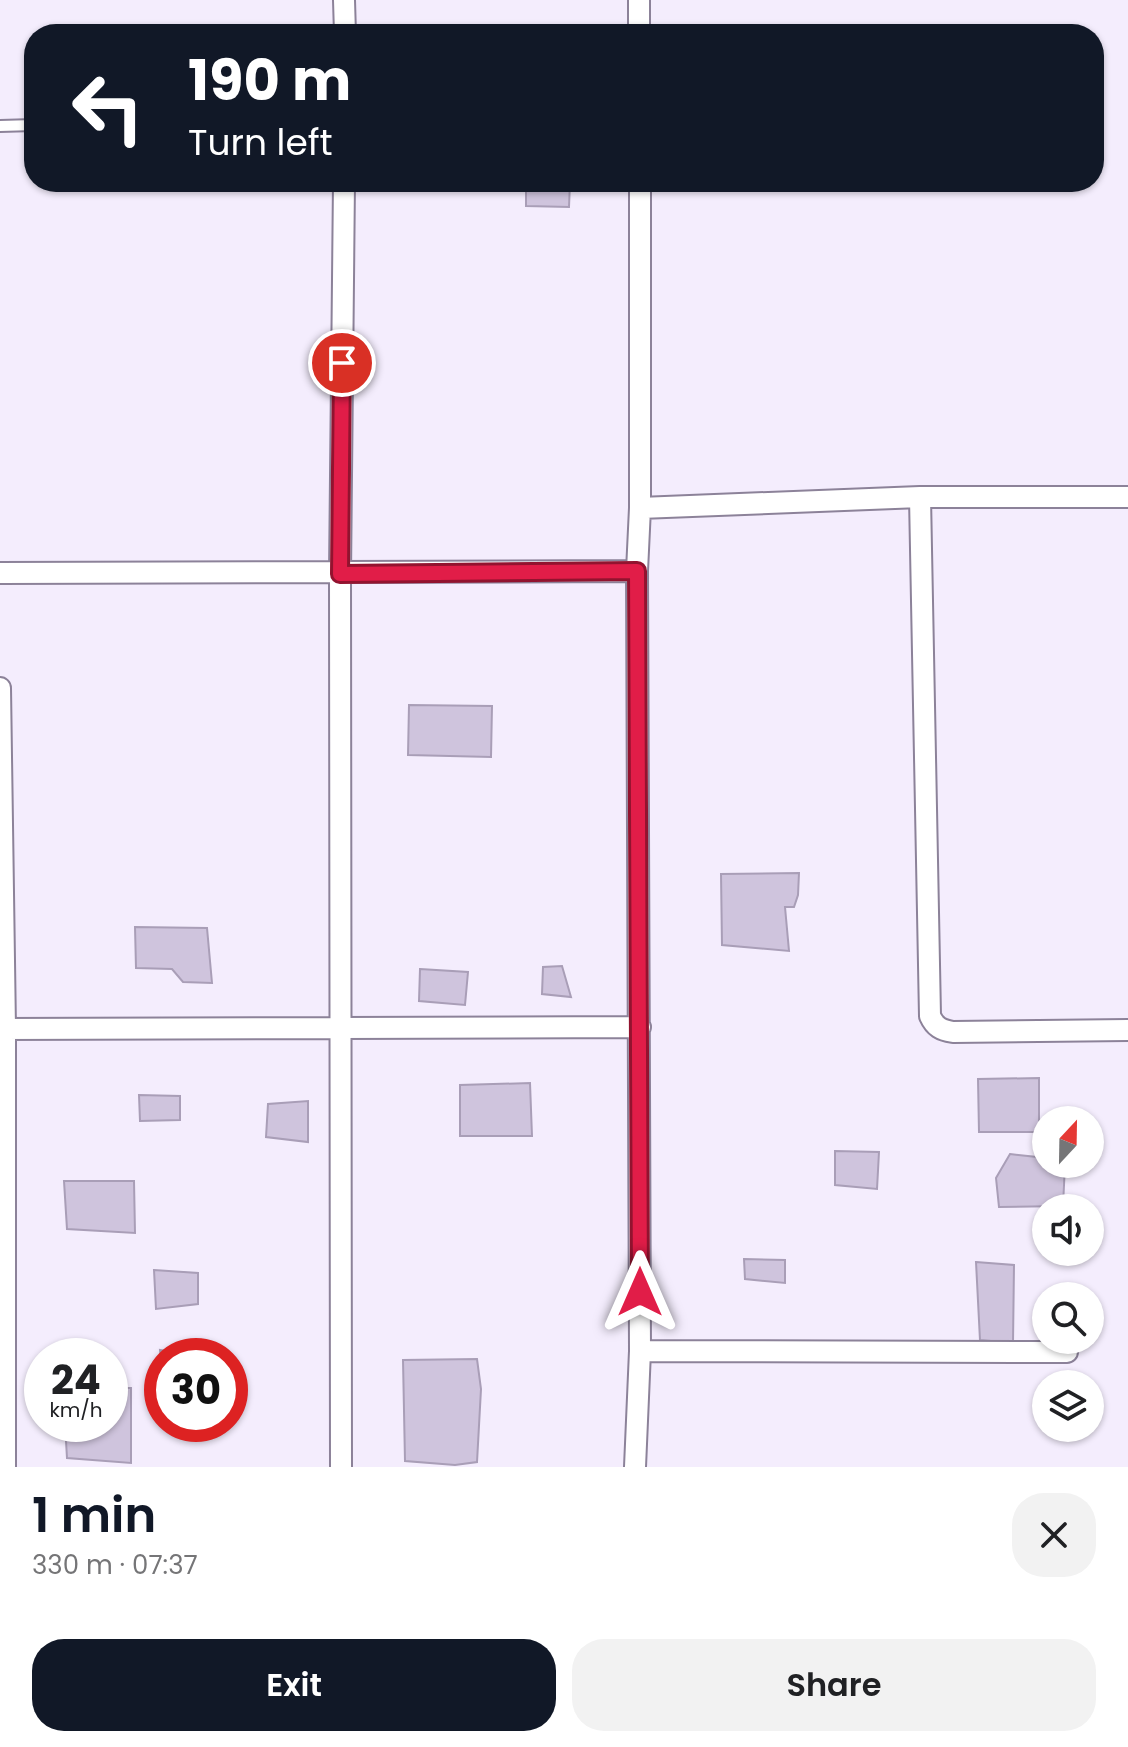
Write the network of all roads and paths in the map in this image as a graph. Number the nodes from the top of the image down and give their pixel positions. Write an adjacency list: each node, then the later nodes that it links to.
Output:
1 (344, 0): 3 (street)
2 (639, 0): 4 (street)
3 (345, 24)
4 (639, 24)
5 (24, 125): 6 (lane)
6 (0, 126)
7 (344, 192): 14 (street)
8 (640, 192): 11 (street)
9 (920, 497): 10 (street); 11 (street); 19 (street)
10 (1128, 497)
11 (640, 508): 12 (street)
12 (637, 571): 14 (street); 16 (street)
13 (0, 573): 14 (street)
14 (340, 574): 18 (street)
15 (0, 688): 17 (street)
16 (640, 1027): 18 (street); 20 (street)
17 (2, 1029): 18 (street); 22 (street)
18 (343, 1030): 23 (street)
19 (1128, 1030)
20 (640, 1351): 21 (street); 24 (street)
21 (1032, 1352)
22 (5, 1467)
23 (341, 1467)
24 (635, 1467)

